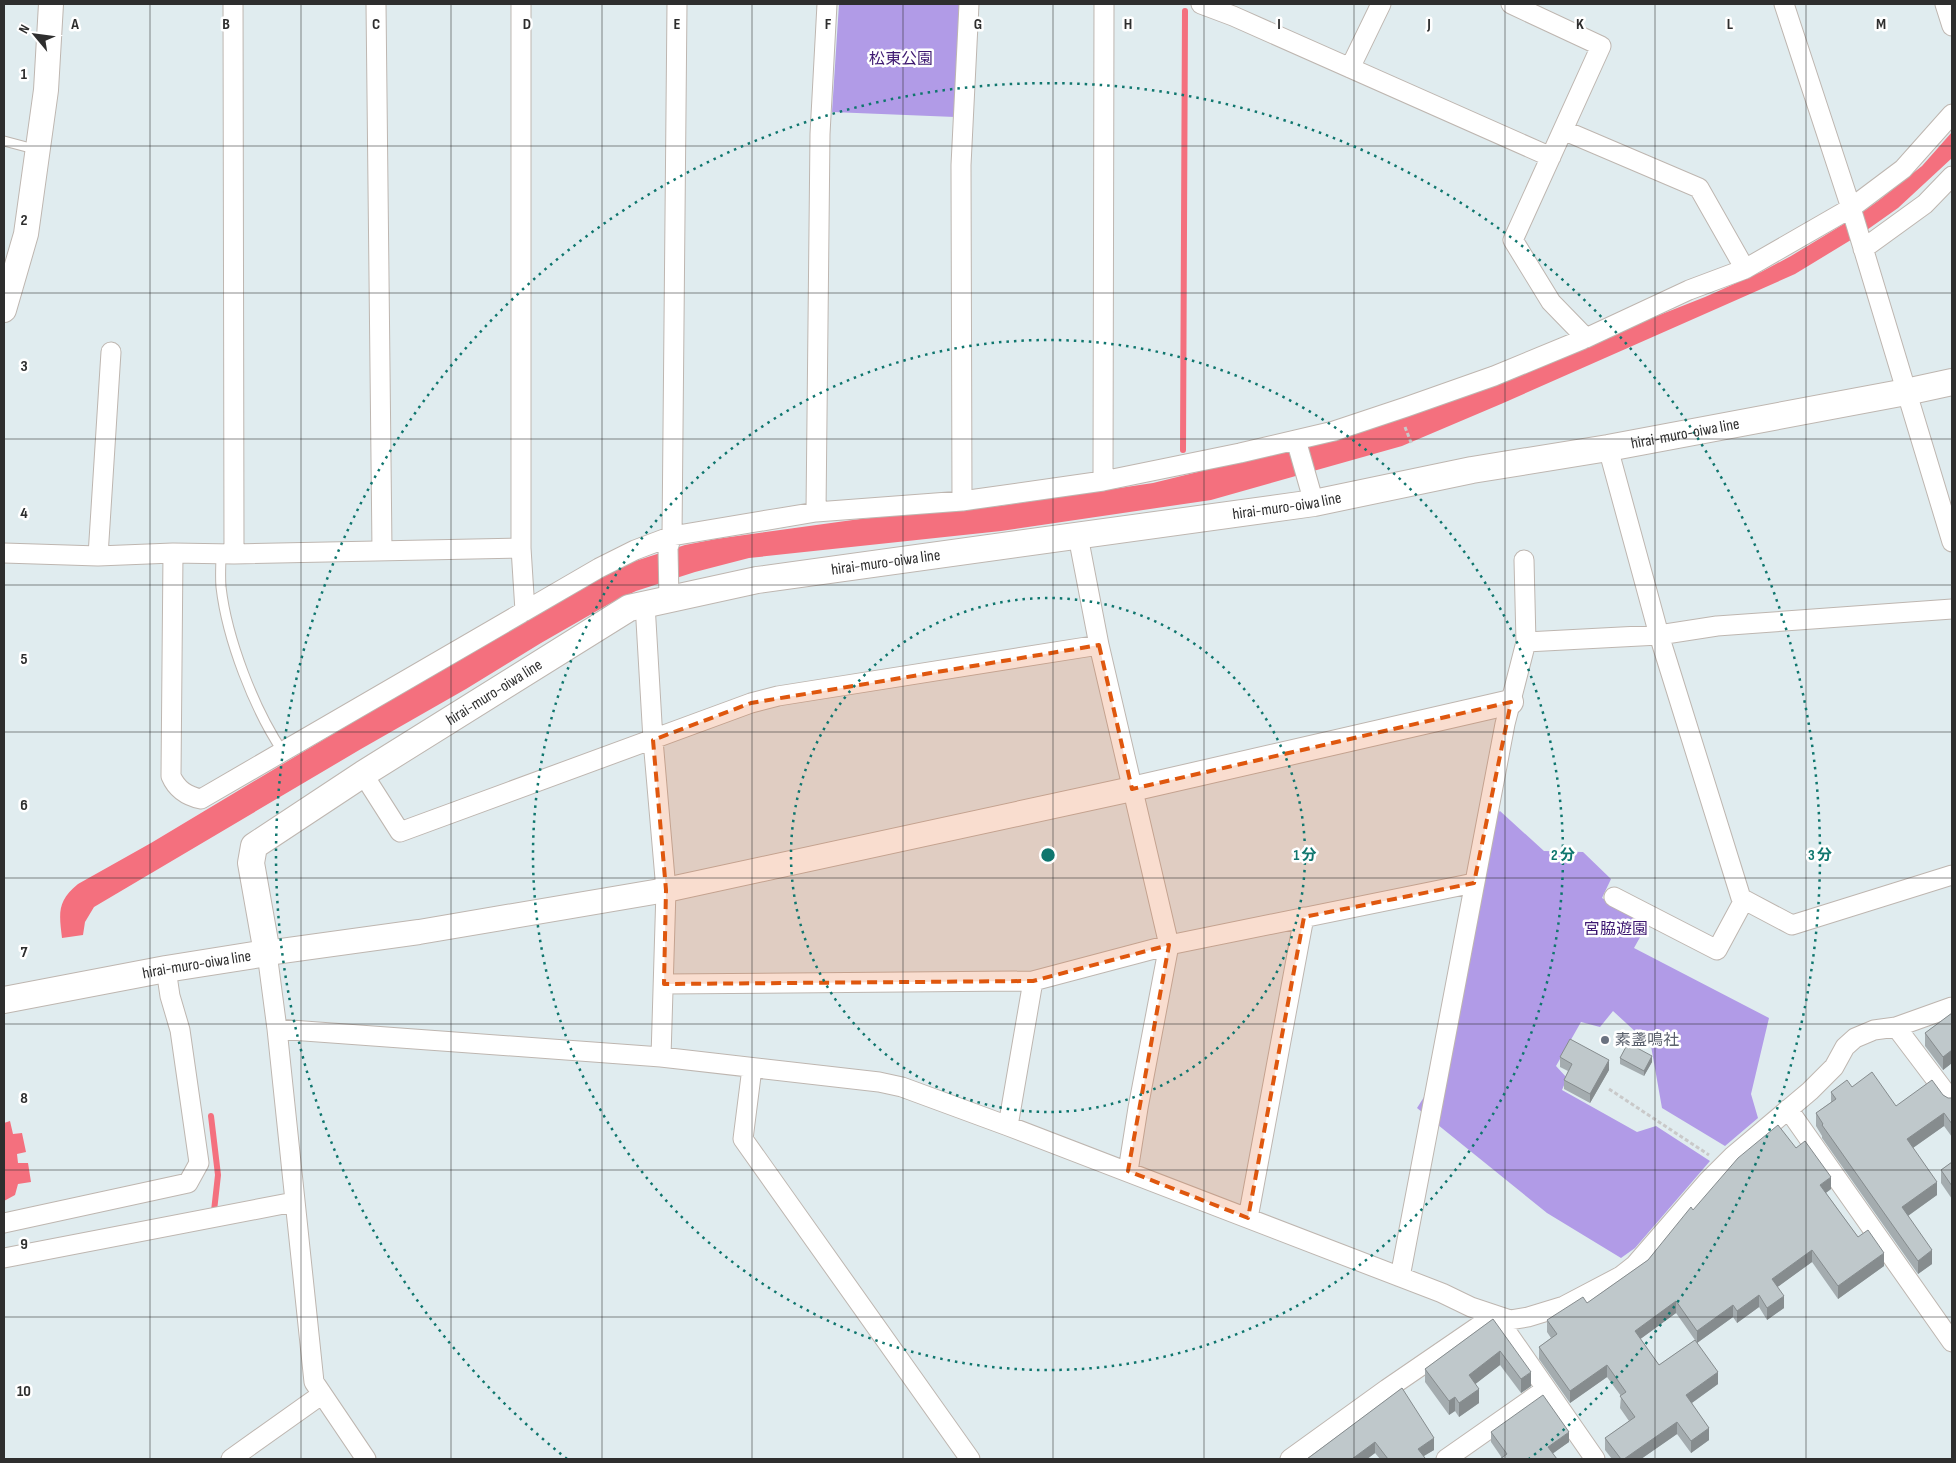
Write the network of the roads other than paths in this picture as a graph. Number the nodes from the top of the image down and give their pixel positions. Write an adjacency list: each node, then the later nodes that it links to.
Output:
1 (51, 4): 20 (street)
2 (233, 4): 44 (street)
3 (376, 4): 41 (street)
4 (521, 4): 40 (street)
5 (677, 4): 38 (street)
6 (827, 4): 36 (street)
7 (969, 4): 35 (street)
8 (1104, 4): 33 (street)
9 (1201, 4): 14 (street)
10 (1381, 4): 16 (street)
11 (1511, 4): 18 (street)
12 (1784, 4): 23 (street)
13 (1945, 4): 15 (street)
14 (1236, 10): 16 (street)
15 (1952, 26)
16 (1350, 68): 21 (street)
17 (1952, 114): 23 (street)
18 (1563, 130): 21 (street); 25 (street)
19 (4, 141): 20 (lane)
20 (38, 150): 26 (street)
21 (1551, 157): 27 (street)
22 (1952, 176): 24 (street)
23 (1851, 208): 24 (street); 25 (street)
24 (1863, 249): 30 (street)
25 (1745, 269): 27 (street)
26 (4, 310)
27 (1586, 338): 31 (street)
28 (111, 352): 45 (street)
29 (1952, 382): 30 (main road, hirai-muro-oiwa line)
30 (1906, 392): 32 (main road, hirai-muro-oiwa line); 39 (street)
31 (1296, 440): 33 (street); 34 (street)
32 (1608, 448): 34 (main road, hirai-muro-oiwa line); 50 (street)
33 (1104, 481): 35 (street)
34 (1311, 492): 37 (main road, hirai-muro-oiwa line)
35 (962, 501): 36 (street)
36 (816, 512): 38 (street)
37 (1078, 536): 47 (main road, hirai-muro-oiwa line); 52 (street)
38 (670, 542): 47 (street); 49 (street)
39 (1952, 542)
40 (521, 548): 41 (street); 49 (street)
41 (382, 550): 44 (street)
42 (4, 553): 45 (street)
43 (173, 553): 44 (street); 45 (street); 55 (street)
44 (228, 553): 55 (lane)
45 (98, 556)
46 (1524, 560): 51 (street)
47 (661, 596): 54 (street); 56 (main road, hirai-muro-oiwa line)
48 (1952, 609): 50 (street)
49 (524, 611): 55 (street)
50 (1659, 635): 51 (street); 62 (street)
51 (1526, 642): 53 (street)
52 (1099, 645): 54 (street); 57 (street)
53 (1511, 702): 57 (street); 59 (street)
54 (653, 740): 56 (street); 60 (street)
55 (283, 752)
56 (363, 774): 65 (main road, hirai-muro-oiwa line)
57 (1132, 789): 60 (street); 64 (street)
58 (1952, 875): 62 (street)
59 (1474, 883): 63 (street); 83 (street)
60 (666, 890): 65 (street); 68 (street)
61 (1614, 897): 62 (street)
62 (1744, 900)
63 (1304, 917): 64 (street); 80 (street)
64 (1169, 945): 67 (street); 78 (street)
65 (267, 953): 66 (main road, hirai-muro-oiwa line); 72 (street)
66 (166, 969): 69 (main road, hirai-muro-oiwa line); 81 (street)
67 (1033, 981): 68 (street); 77 (street)
68 (664, 984): 73 (street)
69 (4, 1000)
70 (1952, 1007): 71 (street)
71 (1896, 1027): 75 (street); 76 (street)
72 (277, 1029): 73 (street); 79 (street)
73 (661, 1057): 74 (street)
74 (752, 1068): 77 (street); 90 (street)
75 (1952, 1101)
76 (1788, 1110): 84 (street); 85 (street)
77 (1008, 1126): 78 (street)
78 (1128, 1171): 80 (street)
79 (294, 1202): 82 (street); 87 (street)
80 (1248, 1218): 83 (street)
81 (4, 1222)
82 (4, 1258)
83 (1400, 1277): 84 (street)
84 (1495, 1315): 86 (street); 91 (street)
85 (1952, 1342)
86 (1546, 1389): 92 (street); 93 (street)
87 (321, 1395): 88 (street); 89 (street)
88 (230, 1459)
89 (366, 1459)
90 (970, 1459)
91 (1290, 1459)
92 (1446, 1459)
93 (1595, 1459)

